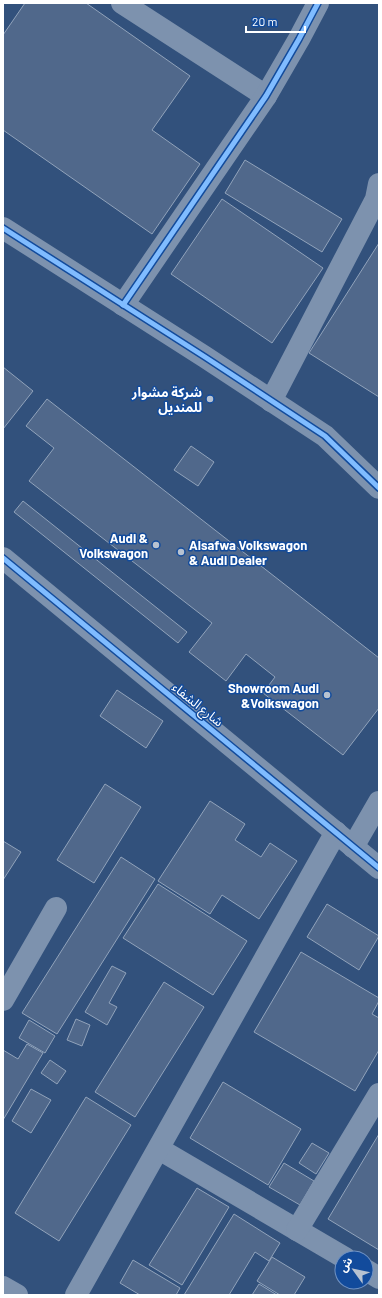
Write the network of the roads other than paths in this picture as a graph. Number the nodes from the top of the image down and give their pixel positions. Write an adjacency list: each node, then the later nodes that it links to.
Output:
1 (122, 3): 3 (street)
2 (318, 3): 3 (street)
3 (266, 96): 6 (street)
4 (379, 184): 7 (street)
5 (3, 228): 6 (street)
6 (123, 305): 7 (street)
7 (271, 400): 8 (street)
8 (379, 488)
9 (3, 558): 11 (street, شارع الشفاء)
10 (379, 802): 12 (street)
11 (336, 832): 12 (street, شارع الشفاء); 17 (street)
12 (353, 847): 13 (street, شارع الشفاء)
13 (379, 868)
14 (56, 908): 15 (street)
15 (3, 1000)
16 (379, 1094): 18 (street)
17 (159, 1148): 18 (street); 22 (street)
18 (298, 1230): 19 (street)
19 (334, 1251)
20 (3, 1287): 21 (street)
21 (16, 1295)
22 (76, 1295)

